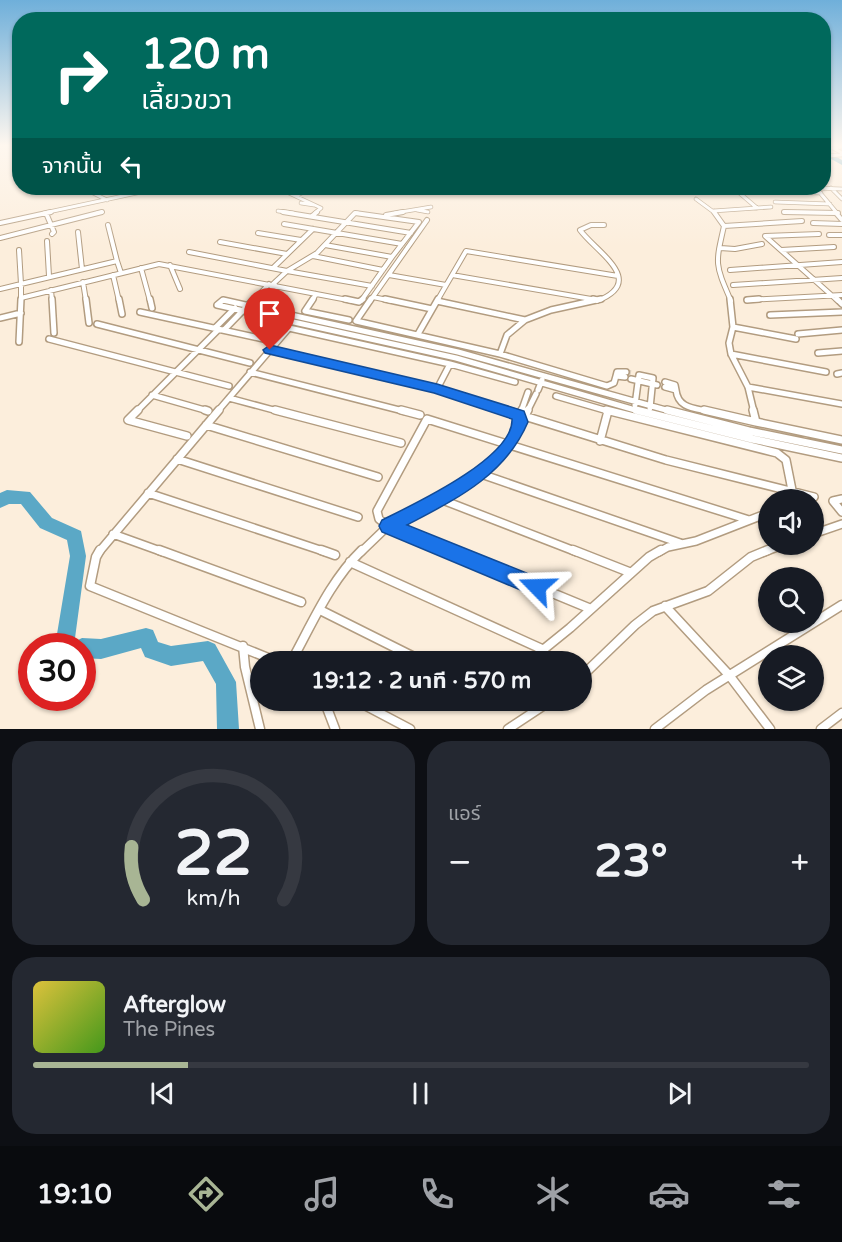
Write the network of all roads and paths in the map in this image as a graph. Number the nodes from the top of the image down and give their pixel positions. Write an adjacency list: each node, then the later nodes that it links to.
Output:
1 (831, 188): 2 (street); 9 (street)
2 (842, 189)
3 (97, 195): 10 (street)
4 (129, 195): 10 (street)
5 (298, 195): 14 (street)
6 (742, 195): 18 (street)
7 (823, 195): 13 (street)
8 (696, 199): 21 (street)
9 (842, 199)
10 (107, 200): 15 (street)
11 (775, 202): 13 (street)
12 (301, 203): 14 (street)
13 (830, 204): 26 (street)
14 (318, 206): 28 (street)
15 (74, 207): 25 (street); 27 (street)
16 (430, 207): 19 (street)
17 (771, 207): 18 (street)
18 (757, 208): 21 (street)
19 (413, 209): 23 (street); 29 (street)
20 (278, 211): 28 (street)
21 (713, 211): 40 (street)
22 (102, 212): 37 (street)
23 (428, 212)
24 (784, 212): 26 (street)
25 (46, 213): 34 (street); 37 (street)
26 (838, 213): 33 (street)
27 (74, 216)
28 (312, 216): 32 (street)
29 (381, 216): 32 (street); 45 (street)
30 (427, 220): 76 (street)
31 (802, 220): 40 (street)
32 (347, 222): 44 (street); 45 (street)
33 (842, 222): 35 (street)
34 (0, 223)
35 (813, 223)
36 (284, 224): 41 (street)
37 (52, 225): 46 (street); 50 (street)
38 (108, 225): 65 (street)
39 (604, 225): 80 (street)
40 (724, 226): 58 (street)
41 (313, 229): 44 (street); 51 (street)
42 (78, 232): 71 (street)
43 (258, 233): 51 (street)
44 (336, 233): 54 (street); 56 (street)
45 (411, 233): 54 (street)
46 (52, 234)
47 (819, 234): 60 (street)
48 (829, 235): 49 (street)
49 (842, 235)
50 (0, 238)
51 (301, 240): 62 (street)
52 (47, 241): 79 (street)
53 (220, 242): 62 (street)
54 (402, 244): 64 (street)
55 (762, 244): 58 (street)
56 (325, 245): 63 (street); 64 (street)
57 (834, 247): 60 (street)
58 (720, 248): 118 (street)
59 (19, 249): 84 (street)
60 (781, 250): 68 (street)
61 (189, 252): 70 (street)
62 (287, 254): 70 (street)
63 (313, 256): 72 (street); 74 (street)
64 (392, 257): 72 (street)
65 (117, 261): 71 (street); 75 (street)
66 (842, 262): 68 (street)
67 (170, 265): 69 (street); 85 (street); 90 (street)
68 (798, 265): 73 (street); 82 (street)
69 (141, 268): 75 (street); 102 (street)
70 (273, 268): 74 (street)
71 (82, 269): 79 (street)
72 (383, 270): 88 (street)
73 (730, 270)
74 (286, 271): 85 (street); 88 (street)
75 (121, 273): 77 (street)
76 (389, 274): 86 (street); 95 (street)
77 (113, 275): 83 (street); 109 (street)
78 (452, 275): 80 (street); 86 (street); 97 (street)
79 (50, 276): 84 (street)
80 (618, 276): 97 (street)
81 (842, 278): 82 (street)
82 (814, 280): 87 (street); 94 (street)
83 (83, 282): 91 (street); 116 (street)
84 (21, 284): 89 (street); 96 (street)
85 (272, 285): 92 (street); 104 (street)
86 (446, 285): 99 (street)
87 (733, 285)
88 (372, 286): 92 (street)
89 (0, 289)
90 (180, 289)
91 (51, 290): 96 (street); 122 (street)
92 (316, 294): 113 (street)
93 (842, 295): 94 (street)
94 (832, 296): 98 (street); 101 (street)
95 (373, 297): 105 (street); 123 (street)
96 (21, 298): 108 (street)
97 (599, 300): 114 (street)
98 (747, 300)
99 (436, 301): 105 (street); 114 (street)
100 (240, 304): 103 (street); 103 (street); 104 (street)
101 (842, 304)
102 (152, 308)
103 (234, 309): 104 (street); 119 (street)
104 (249, 309): 111 (street); 115 (street); 119 (street)
105 (432, 309): 123 (street)
106 (140, 312): 119 (street)
107 (842, 312): 110 (street)
108 (21, 313): 112 (street); 126 (street)
109 (122, 314)
110 (770, 315)
111 (300, 316): 115 (street); 121 (street)
112 (0, 318)
113 (349, 320)
114 (525, 320): 131 (street)
115 (294, 322): 121 (street)
116 (89, 323)
117 (97, 324): 127 (street)
118 (733, 327): 120 (street); 132 (street)
119 (220, 329): 125 (street); 127 (street)
120 (842, 330)
121 (358, 332): 133 (street)
122 (54, 333)
123 (418, 334): 131 (street)
124 (49, 339): 136 (street)
125 (268, 340)
126 (20, 342)
127 (198, 350): 134 (street); 136 (street)
128 (270, 350): 135 (street); 137 (street); 148 (street)
129 (842, 351): 130 (street)
130 (818, 353)
131 (500, 354): 141 (street)
132 (730, 354): 138 (street); 147 (street)
133 (457, 355): 139 (street); 142 (street)
134 (250, 363)
135 (450, 364): 143 (street); 148 (street)
136 (176, 371): 146 (street); 151 (street)
137 (250, 372): 153 (street); 161 (street)
138 (826, 372)
139 (537, 373): 140 (street); 142 (street)
140 (544, 375): 144 (street); 154 (street)
141 (639, 378): 154 (street); 156 (street)
142 (533, 380): 144 (street); 149 (street)
143 (515, 382)
144 (541, 382): 150 (street); 157 (street)
145 (665, 384): 163 (street)
146 (229, 386)
147 (748, 387): 155 (street); 163 (street)
148 (437, 389): 162 (street)
149 (529, 392): 150 (street); 162 (street)
150 (536, 394): 162 (street)
151 (152, 395): 158 (street); 165 (street)
152 (556, 396): 159 (street)
153 (229, 398): 164 (street); 168 (street)
154 (635, 402): 156 (street); 157 (street)
155 (842, 404)
156 (651, 406): 160 (street); 170 (street)
157 (634, 410): 160 (street)
158 (208, 411)
159 (608, 411): 167 (street); 176 (street)
160 (649, 413): 171 (street)
161 (420, 415)
162 (522, 418): 167 (street); 169 (street)
163 (756, 422): 166 (street)
164 (206, 425): 172 (street); 174 (street)
165 (187, 436)
166 (842, 440)
167 (600, 441): 175 (street)
168 (401, 442)
169 (509, 446): 173 (street); 183 (street); 185 (street)
170 (842, 450)
171 (842, 458)
172 (177, 459): 177 (street); 181 (street)
173 (481, 474): 178 (street); 188 (street)
174 (378, 477)
175 (769, 489)
176 (792, 489)
177 (148, 493): 187 (street); 190 (street)
178 (440, 499): 185 (street); 192 (street)
179 (842, 499): 180 (street)
180 (842, 512)
181 (358, 517)
182 (758, 517): 183 (street)
183 (749, 520): 188 (street)
184 (842, 524): 186 (street)
185 (388, 526): 191 (street); 196 (street)
186 (824, 530)
187 (113, 534): 193 (street); 198 (street)
188 (681, 544): 192 (street)
189 (758, 554): 195 (street)
190 (335, 555)
191 (350, 562): 197 (street); 199 (street)
192 (629, 572): 196 (street)
193 (301, 602)
194 (842, 605): 204 (street)
195 (665, 606): 203 (street); 204 (street)
196 (591, 609): 199 (street)
197 (320, 610): 201 (street); 202 (street)
198 (243, 646): 200 (street); 209 (street)
199 (543, 650)
200 (254, 651)
201 (297, 651)
202 (402, 651)
203 (592, 666)
204 (729, 675): 213 (street); 214 (street)
205 (328, 711): 210 (street)
206 (376, 711): 211 (street)
207 (535, 711): 212 (street)
208 (842, 713): 215 (street)
209 (260, 729)
210 (335, 729)
211 (410, 729)
212 (508, 729)
213 (655, 729)
214 (770, 729)
215 (821, 729)

